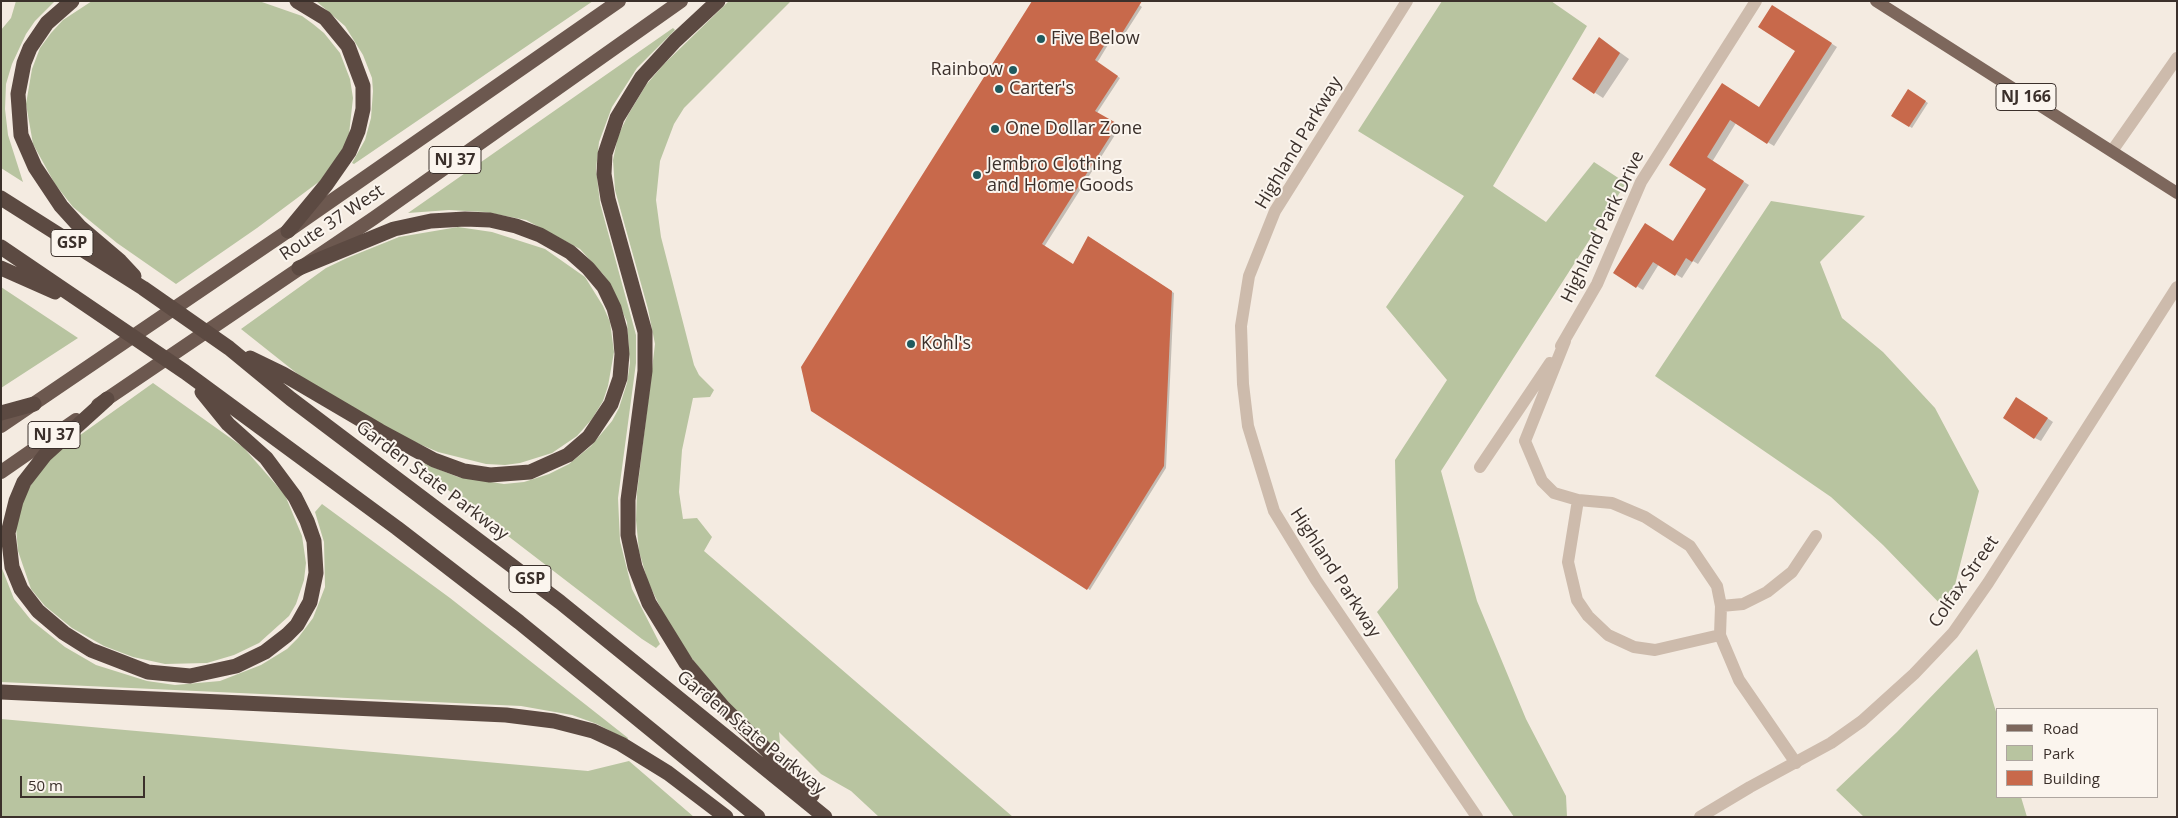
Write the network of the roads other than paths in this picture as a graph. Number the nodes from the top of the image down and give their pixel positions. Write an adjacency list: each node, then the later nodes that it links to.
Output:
1 (72, 1): 18 (highway)
2 (297, 1): 13 (highway)
3 (619, 1): 13 (highway, Route 37 West / NJ 37)
4 (681, 1): 16 (highway, Route 37 West / NJ 37)
5 (718, 1): 38 (highway)
6 (1407, 1): 39 (street, Highland Parkway)
7 (1756, 1): 20 (street, Highland Park Drive)
8 (1876, 1): 10 (main road, NJ 166)
9 (2177, 58): 10 (street)
10 (2112, 151): 11 (main road, NJ 166)
11 (2177, 193)
12 (1, 198): 18 (highway, Garden State Parkway / GSP)
13 (288, 231): 24 (highway, Route 37 West / NJ 37)
14 (1, 247): 19 (highway, GSP)
15 (1, 268): 19 (highway)
16 (298, 268): 21 (highway); 23 (highway, Route 37 West / NJ 37)
17 (2177, 287): 34 (street, Colfax Street)
18 (142, 288): 21 (highway, Garden State Parkway / GSP)
19 (92, 309): 22 (highway, GSP)
20 (1565, 340): 27 (street, Highland Park Drive); 29 (street)
21 (229, 348): 37 (highway, Garden State Parkway / GSP)
22 (185, 372): 23 (highway); 36 (highway, GSP)
23 (107, 399): 28 (highway, Route 37 West / NJ 37)
24 (34, 404): 25 (highway); 26 (highway, Route 37 West / NJ 37)
25 (1, 413)
26 (1, 426)
27 (1480, 467)
28 (1, 472)
29 (1578, 500): 31 (street); 32 (street)
30 (1816, 536): 31 (street)
31 (1722, 606): 32 (street)
32 (1720, 635): 34 (street)
33 (1, 692): 35 (highway)
34 (1796, 764): 40 (street, Colfax Street)
35 (726, 817)
36 (758, 817)
37 (825, 817)
38 (834, 817)
39 (1477, 817)
40 (1700, 817)

